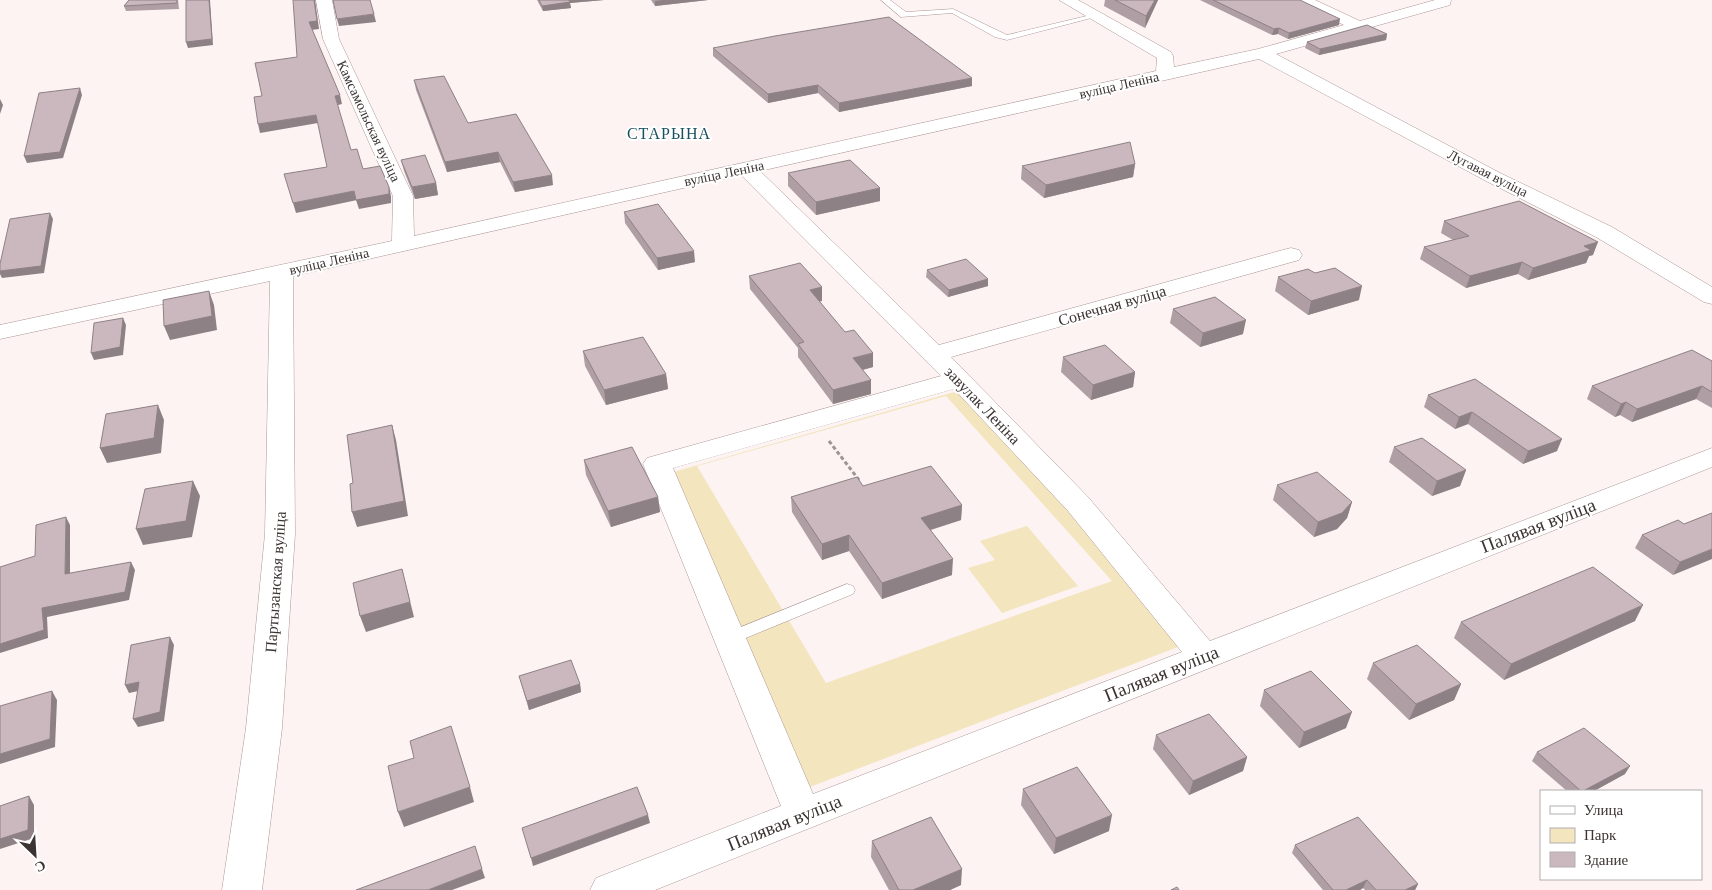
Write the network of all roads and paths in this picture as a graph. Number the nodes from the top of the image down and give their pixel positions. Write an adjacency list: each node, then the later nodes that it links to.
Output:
1 (324, 0): 11 (street, Камсамольская вуліца)
2 (885, 0): 6 (lane)
3 (1067, 0): 6 (street)
4 (1303, 0): 7 (street)
5 (1448, 1): 7 (street, вуліца Леніна)
6 (1095, 16): 9 (street)
7 (1362, 27): 8 (street, вуліца Леніна)
8 (1261, 53): 9 (street, вуліца Леніна); 14 (street, Лугавая вуліца)
9 (1165, 65): 10 (street, вуліца Леніна)
10 (746, 169): 11 (street, вуліца Леніна); 16 (street, завулак Леніна)
11 (403, 243): 13 (street, вуліца Леніна)
12 (1291, 255): 16 (street, Сонечная вуліца)
13 (282, 272): 15 (street, вуліца Леніна); 25 (street, Партызанская вуліца)
14 (1712, 297)
15 (0, 332)
16 (934, 354): 17 (street, завулак Леніна)
17 (959, 379): 18 (street); 23 (street, завулак Леніна)
18 (814, 420): 20 (path); 22 (street)
19 (1712, 457): 23 (street, Палявая вуліца)
20 (861, 484)
21 (847, 590): 22 (lane)
22 (730, 638): 24 (street)
23 (1204, 656): 24 (street, Палявая вуліца)
24 (803, 814): 26 (street, Палявая вуліца)
25 (242, 890)
26 (610, 890)

